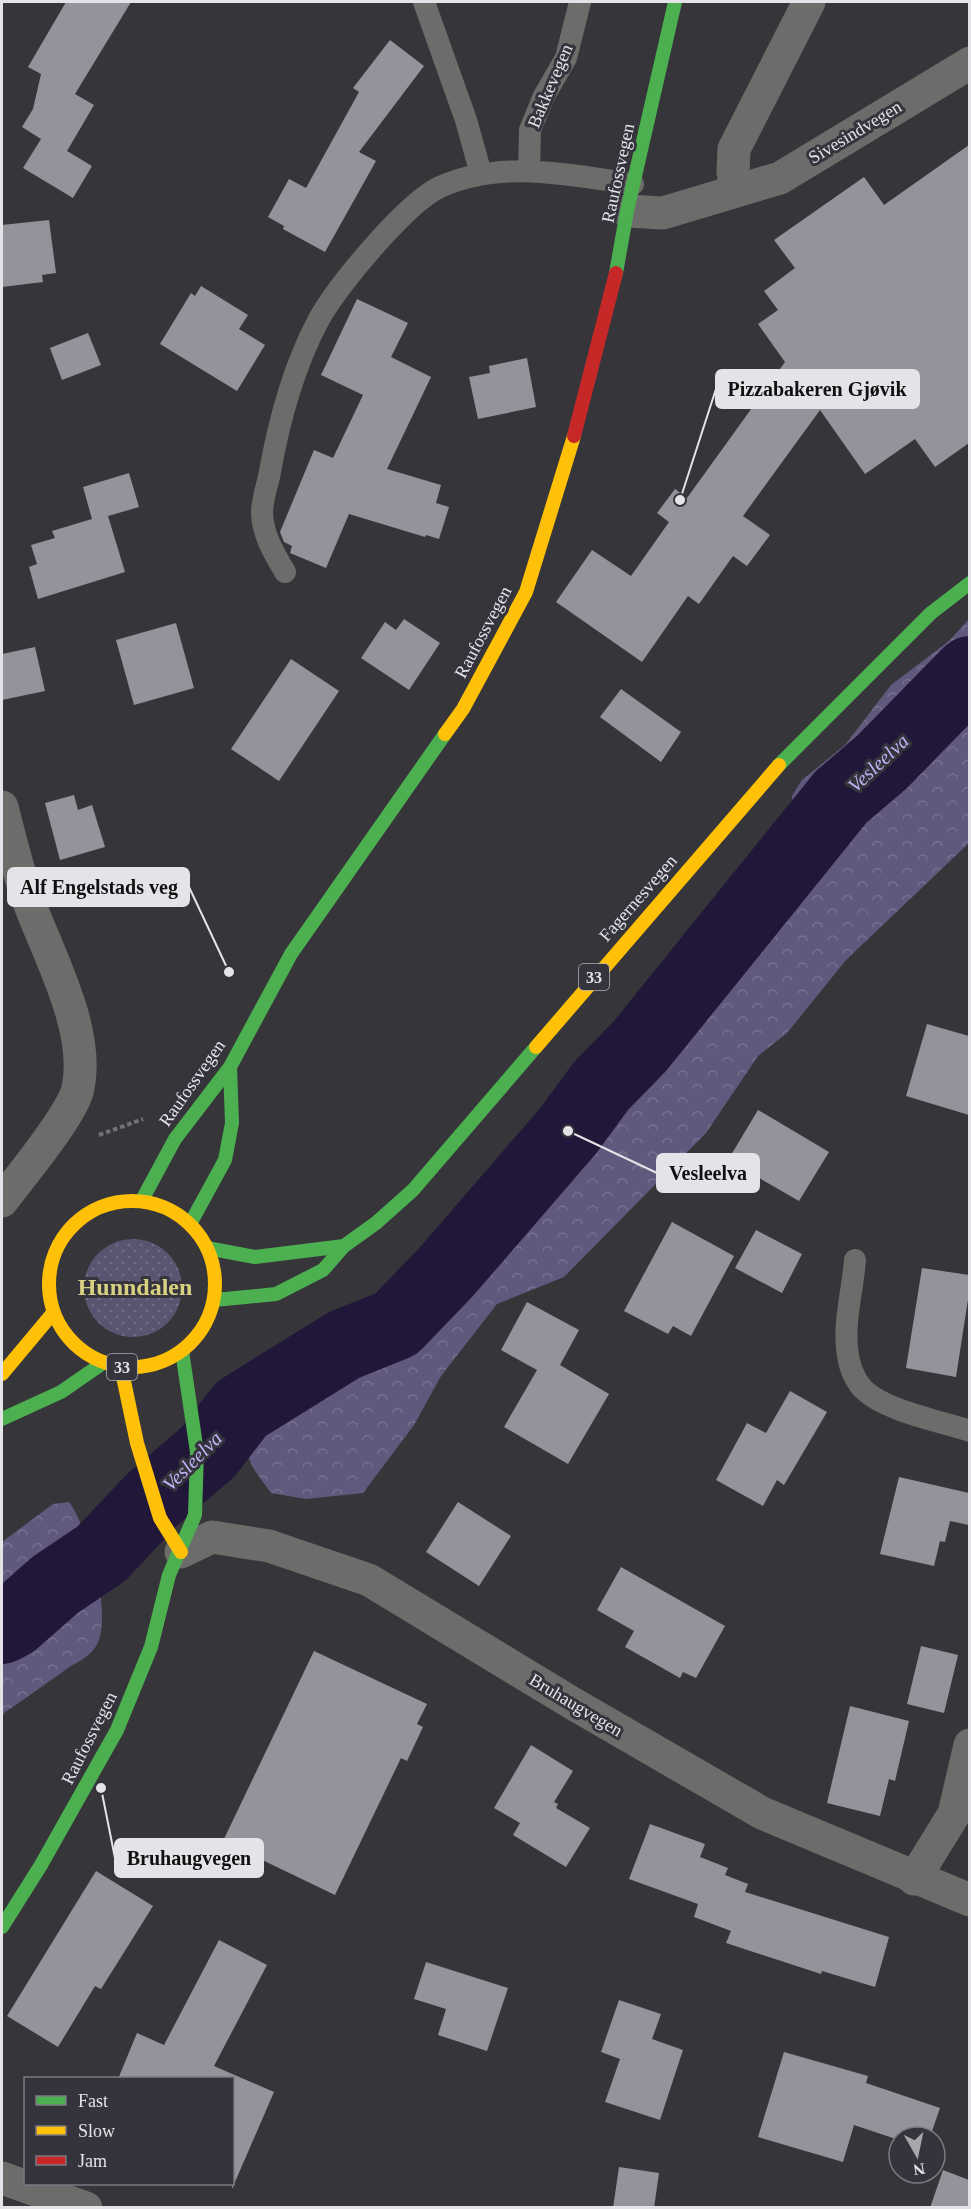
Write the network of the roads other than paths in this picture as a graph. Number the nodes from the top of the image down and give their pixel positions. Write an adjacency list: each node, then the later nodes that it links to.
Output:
1 (424, 2): 7 (lane)
2 (580, 2): 6 (lane, Bakkevegen)
3 (675, 2): 9 (main road, Raufossvegen)
4 (808, 2): 8 (street)
5 (969, 63): 8 (street, Sivesindvegen)
6 (529, 171): 7 (lane); 9 (lane)
7 (481, 174): 10 (lane)
8 (736, 191): 9 (street, Sivesindvegen)
9 (630, 197): 13 (main road, Raufossvegen)
10 (285, 572)
11 (969, 583): 17 (main road, Fagernesvegen / 33)
12 (2, 807): 15 (street)
13 (230, 1067): 14 (main road, Raufossvegen); 16 (main road)
14 (142, 1200): 16 (main road, 33); 21 (main road, 33)
15 (2, 1201)
16 (190, 1224): 18 (main road, 33)
17 (344, 1246): 18 (main road, Fagernesvegen / 33); 20 (main road, Fagernesvegen / 33)
18 (207, 1248): 20 (main road, 33)
19 (855, 1260): 27 (lane)
20 (215, 1300): 22 (main road, 33)
21 (53, 1313): 23 (main road, 33); 25 (main road)
22 (182, 1351): 24 (main road, 33); 28 (main road, Raufossvegen)
23 (103, 1363): 24 (main road, 33); 26 (main road, 33)
24 (121, 1367): 28 (main road)
25 (2, 1374)
26 (2, 1419)
27 (969, 1431)
28 (181, 1552): 30 (street, Bruhaugvegen); 32 (main road, Raufossvegen)
29 (969, 1745): 30 (street)
30 (914, 1879): 31 (street, Bruhaugvegen)
31 (969, 1900)
32 (2, 1928)
33 (2, 2178): 34 (street)
34 (86, 2208)

